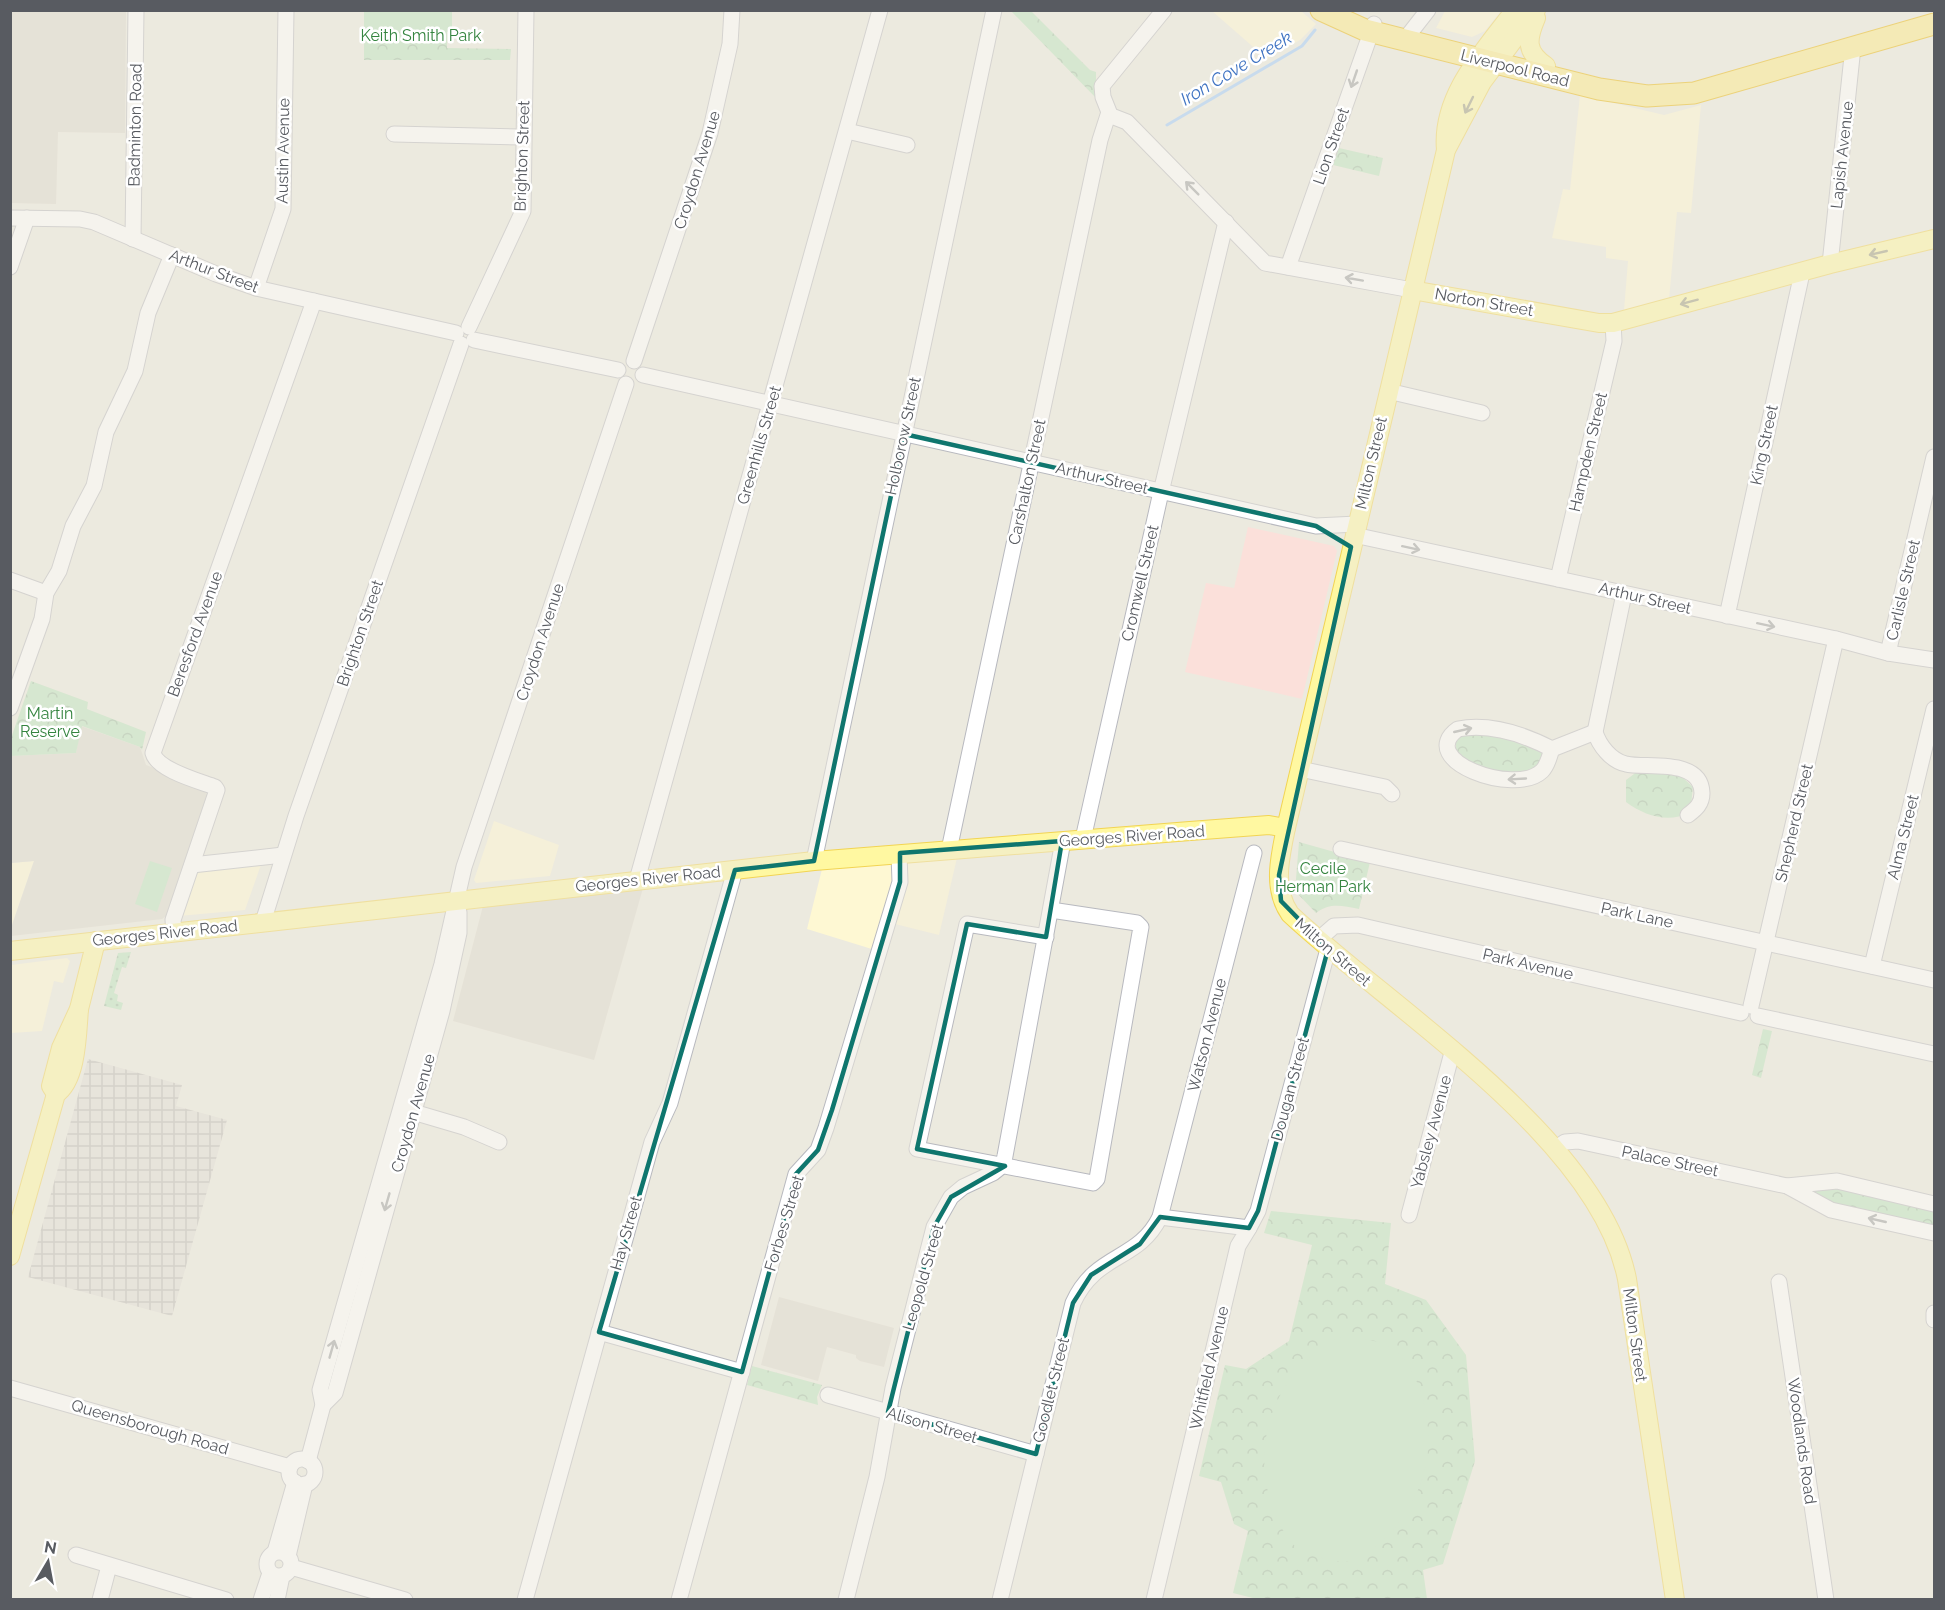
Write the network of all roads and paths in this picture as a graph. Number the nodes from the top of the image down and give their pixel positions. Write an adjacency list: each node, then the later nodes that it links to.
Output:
1 (136, 10): 28 (street, Badminton Road)
2 (286, 10): 35 (street, Austin Avenue)
3 (526, 10): 23 (street, Brighton Street)
4 (732, 10): 40 (street, Croydon Avenue)
5 (880, 10): 21 (street, Greenhills Street)
6 (994, 10): 47 (street, Holborow Street)
7 (1164, 10): 20 (street)
8 (1321, 10): 14 (highway, Liverpool Road)
9 (1342, 10): 14 (highway, Liverpool Road)
10 (1515, 10): 17 (main road)
11 (1537, 10): 17 (main road); 18 (main road)
12 (1427, 12): 15 (street)
13 (1935, 24): 16 (highway, Liverpool Road)
14 (1372, 28): 15 (highway, Liverpool Road); 17 (highway, Liverpool Road); 33 (street, Lion Street, one-way to 33)
15 (1410, 33): 17 (highway, Liverpool Road)
16 (1853, 47): 19 (highway, Liverpool Road); 31 (street, Lapish Avenue)
17 (1490, 57): 18 (highway, Liverpool Road); 19 (highway, Liverpool Road); 36 (main road, Milton Street)
18 (1546, 66): 19 (highway, Liverpool Road)
19 (1715, 85)
20 (1109, 115): 27 (street, Norton Street, one-way to 20); 49 (street, Carshalton Street)
21 (847, 131): 24 (street); 45 (street, Greenhills Street)
22 (394, 134): 23 (street)
23 (523, 137): 39 (street, Brighton Street)
24 (907, 145)
25 (10, 218): 26 (street, Arthur Street)
26 (27, 218): 28 (street, Arthur Street); 32 (street)
27 (1226, 222): 33 (street, Norton Street); 50 (street, Cromwell Street)
28 (133, 238): 30 (street, Arthur Street)
29 (1935, 239): 31 (main road, Norton Street, one-way to 31)
30 (172, 255): 35 (street, Arthur Street); 55 (street)
31 (1830, 264): 34 (main road, Norton Street)
32 (10, 267)
33 (1288, 267): 36 (street, Norton Street, one-way to 33)
34 (1802, 273): 38 (main road, Norton Street, one-way to 38); 57 (street, King Street)
35 (256, 288): 37 (street, Arthur Street)
36 (1412, 290): 38 (main road, Norton Street); 44 (main road, Milton Street)
37 (314, 301): 39 (street, Arthur Street); 77 (street, Beresford Avenue)
38 (1613, 323): 53 (street, Hampden Street)
39 (465, 336): 41 (street, Arthur Street); 75 (street, Brighton Street)
40 (634, 360): 41 (street); 42 (street)
41 (618, 370): 43 (street)
42 (643, 375): 43 (street); 45 (street, Arthur Street)
43 (626, 384): 80 (street, Croydon Avenue)
44 (1388, 391): 46 (street); 52 (main road, Milton Street)
45 (770, 404): 47 (street, Arthur Street); 79 (street, Greenhills Street)
46 (1482, 413)
47 (904, 434): 49 (street, Arthur Street); 76 (street, Holborow Street)
48 (1935, 457): 59 (street, Carlisle Street)
49 (1031, 462): 50 (street, Arthur Street); 72 (street, Carshalton Street)
50 (1161, 492): 51 (street, Arthur Street); 69 (street, Cromwell Street)
51 (1316, 526): 52 (street, Arthur Street); 52 (street, Arthur Street)
52 (1354, 535): 53 (street, Arthur Street, one-way to 53); 65 (main road, Milton Street)
53 (1558, 579): 56 (street, Arthur Street)
54 (10, 580): 55 (street)
55 (46, 592): 61 (street)
56 (1624, 594): 57 (street, Arthur Street); 63 (street)
57 (1727, 616): 58 (street, Arthur Street, one-way to 58)
58 (1836, 639): 59 (street, Arthur Street); 87 (street, Shepherd Street)
59 (1888, 653): 60 (street, Arthur Street)
60 (1935, 660)
61 (10, 708)
62 (1935, 709): 89 (street, Alma Street)
63 (1595, 732): 64 (street); 67 (street)
64 (1552, 749): 64 (street, one-way to 64)
65 (1300, 769): 66 (street); 68 (main road, Milton Street)
66 (1392, 794)
67 (1688, 815)
68 (1286, 828): 69 (main road, Georges River Road); 86 (main road, Milton Street)
69 (1083, 839): 70 (main road, Georges River Road)
70 (1063, 841): 72 (main road, Georges River Road); 81 (street)
71 (1341, 849): 87 (street, Park Lane)
72 (949, 850): 74 (main road, Georges River Road)
73 (1254, 853): 101 (street, Watson Avenue)
74 (899, 854): 76 (main road, Georges River Road); 109 (street, Forbes Street)
75 (283, 855): 77 (street); 82 (street, Brighton Street)
76 (814, 861): 78 (main road, Georges River Road)
77 (192, 865): 83 (street, Beresford Avenue)
78 (735, 870): 79 (main road, Georges River Road); 108 (street, Hay Street)
79 (637, 880): 80 (main road, Georges River Road)
80 (457, 900): 82 (main road, Georges River Road); 94 (street, Croydon Avenue)
81 (1051, 910): 84 (street); 97 (street)
82 (263, 922): 83 (main road, Georges River Road)
83 (174, 932): 85 (main road, Georges River Road)
84 (1046, 937): 97 (street); 97 (street)
85 (96, 941): 88 (main road, Georges River Road); 104 (main road)
86 (1323, 944): 91 (street, Park Avenue); 92 (main road, Milton Street); 102 (street, Dougan Street)
87 (1766, 944): 89 (street, Park Lane); 91 (street, Shepherd Street)
88 (10, 951)
89 (1872, 966): 90 (street, Park Lane)
90 (1935, 980)
91 (1750, 1012): 93 (street, Park Avenue)
92 (1453, 1049): 96 (main road, Milton Street); 100 (street, Yabsley Avenue)
93 (1935, 1054)
94 (406, 1110): 95 (street); 114 (street, Croydon Avenue)
95 (499, 1142)
96 (1555, 1149): 98 (street, Palace Street); 129 (main road, Milton Street)
97 (1003, 1166): 112 (street, Leopold Street)
98 (1787, 1186): 99 (street, Palace Street); 103 (street, Palace Street, one-way to 98)
99 (1935, 1204)
100 (1409, 1215)
101 (1160, 1217): 102 (street); 113 (street, Goodlet Street)
102 (1250, 1228): 128 (street, Whitfield Avenue)
103 (1935, 1233)
104 (10, 1256)
105 (1779, 1282): 130 (street, Woodlands Road)
106 (1935, 1312): 107 (street)
107 (1935, 1320)
108 (599, 1332): 109 (street); 124 (street, Hay Street)
109 (742, 1372): 125 (street, Forbes Street)
110 (10, 1388): 115 (street, Queensborough Road)
111 (828, 1395): 112 (street, Alison Street)
112 (888, 1412): 113 (street, Alison Street); 126 (street, Leopold Street)
113 (1036, 1454): 127 (street, Goodlet Street)
114 (308, 1461): 115 (street); 115 (street, Croydon Avenue)
115 (297, 1478): 117 (street)
116 (76, 1555): 118 (street)
117 (281, 1565): 121 (street); 122 (street); 123 (street)
118 (109, 1566): 119 (street); 120 (street)
119 (100, 1599)
120 (226, 1599)
121 (261, 1599)
122 (277, 1599)
123 (405, 1599)
124 (525, 1599)
125 (679, 1599)
126 (846, 1599)
127 (1000, 1599)
128 (1154, 1599)
129 (1675, 1599)
130 (1826, 1599)

